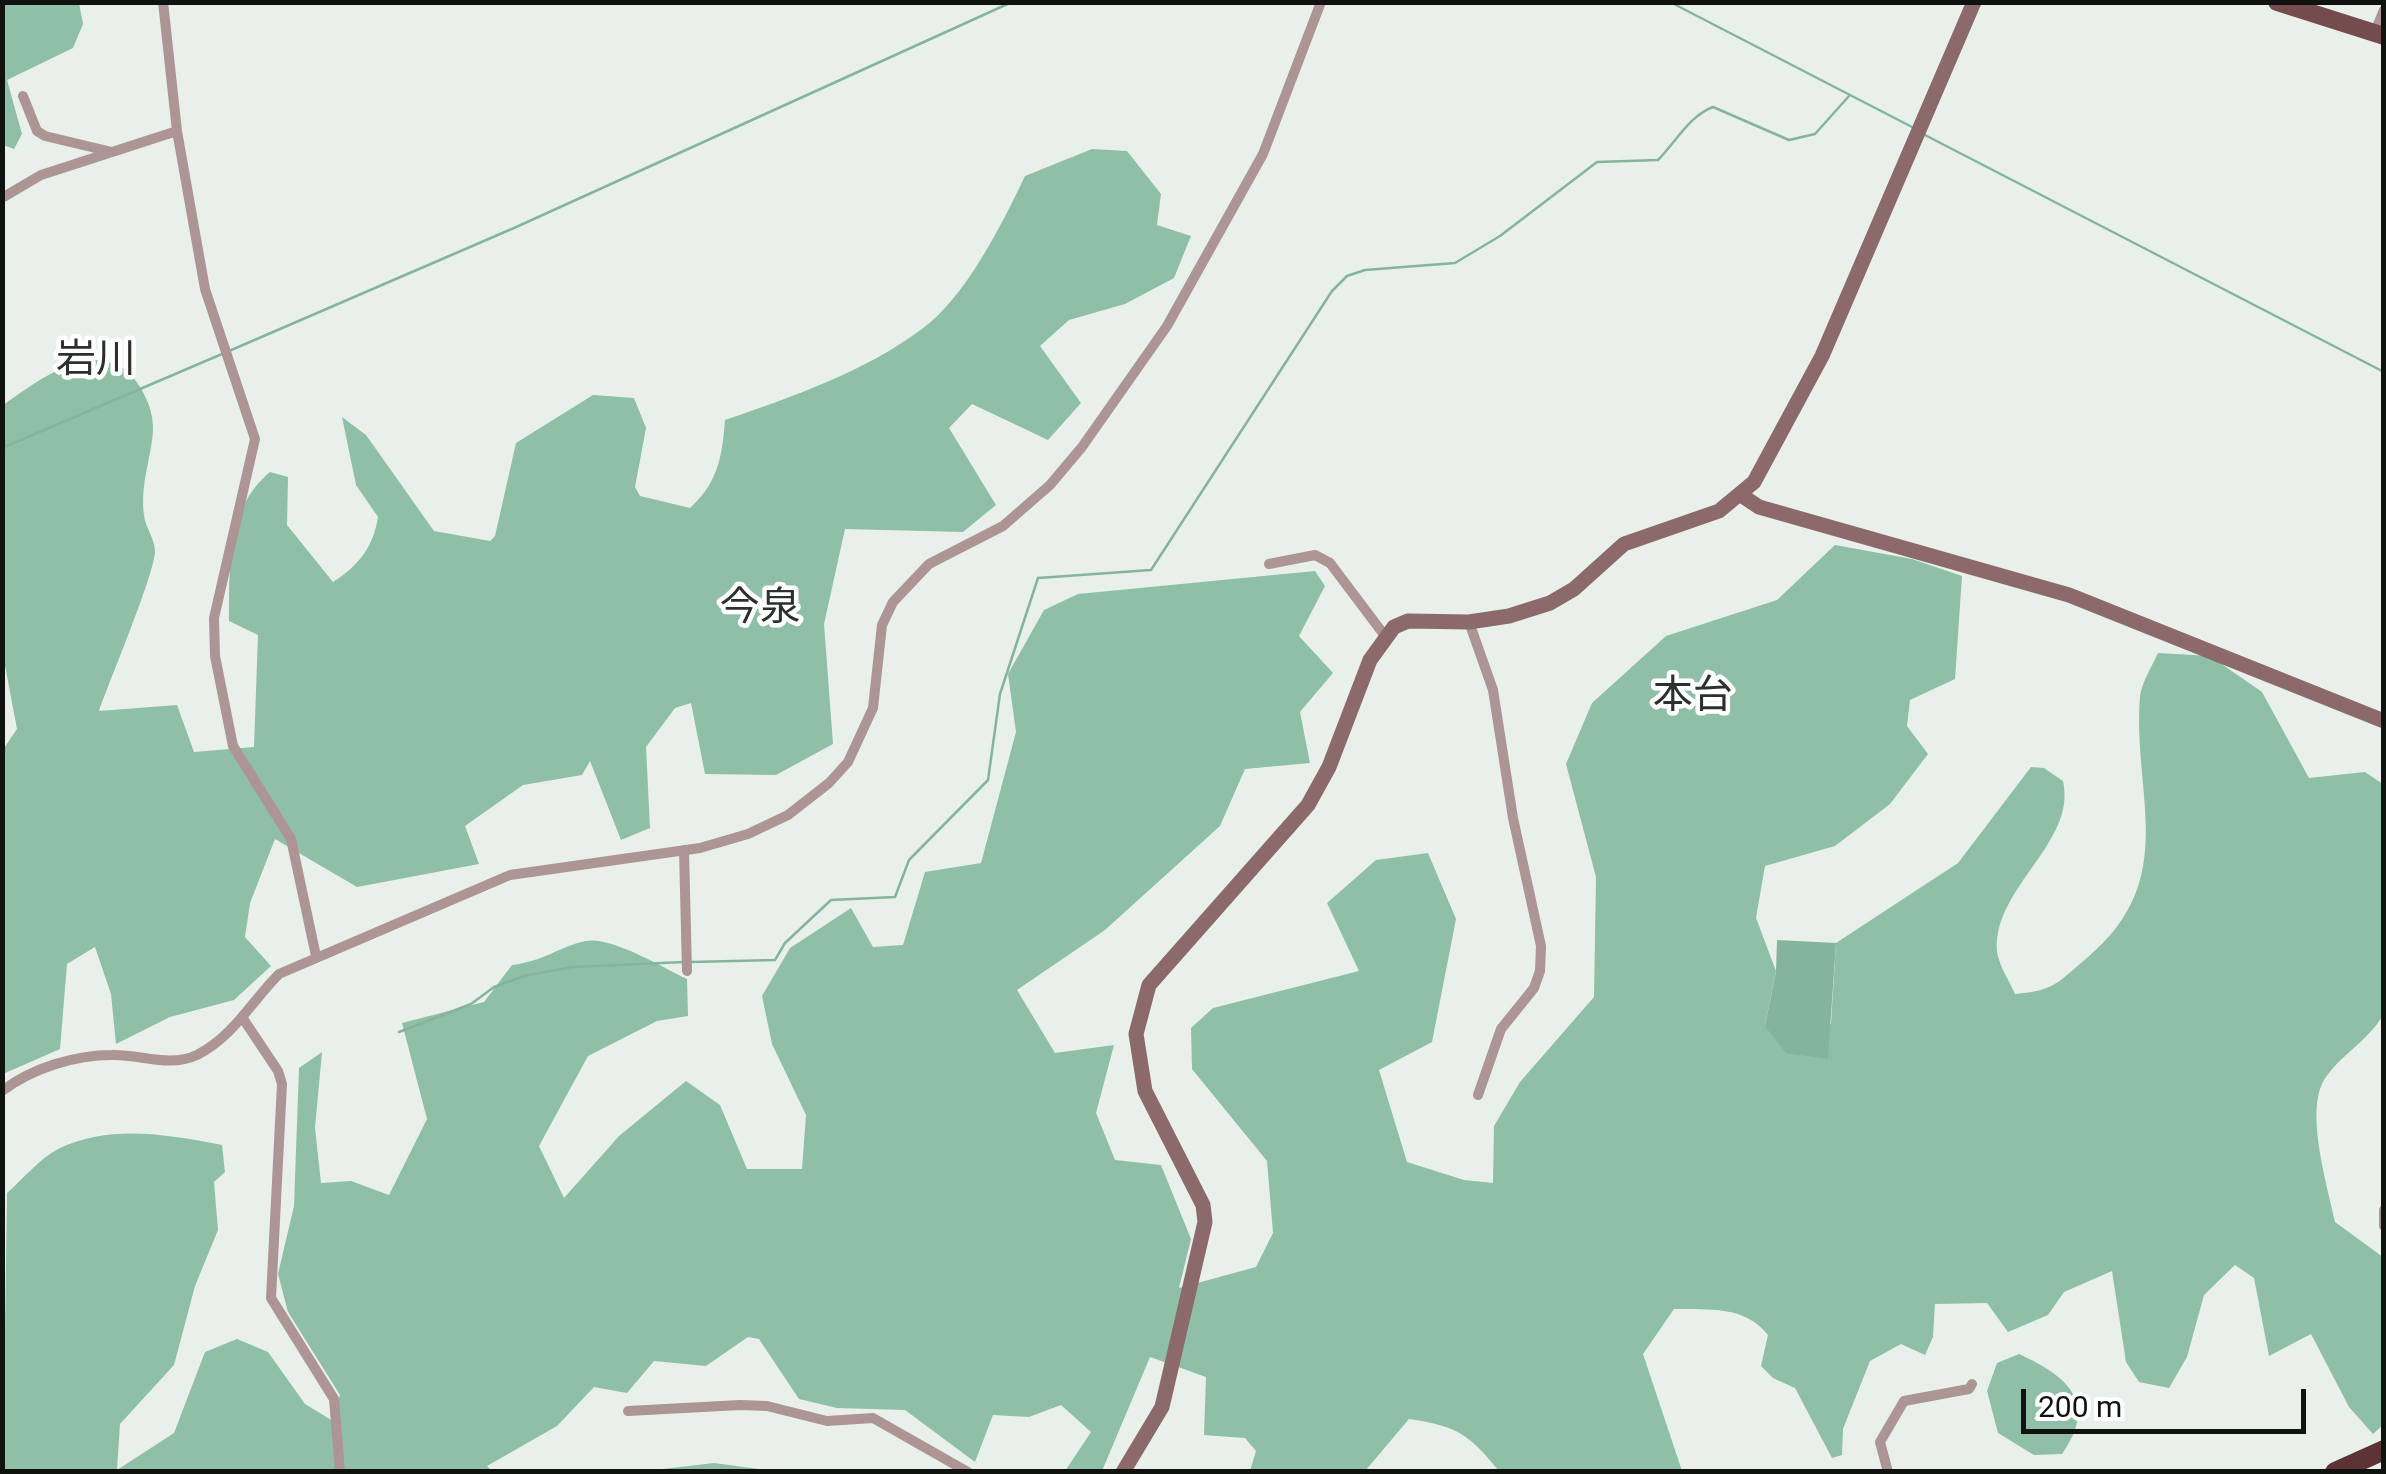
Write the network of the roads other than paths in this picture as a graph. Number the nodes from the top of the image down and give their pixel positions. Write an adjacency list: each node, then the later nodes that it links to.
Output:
1 (163, 2): 8 (street)
2 (1320, 2): 16 (street)
3 (1974, 2): 11 (street)
4 (2277, 2): 6 (main road)
5 (2384, 10): 6 (street)
6 (2379, 35)
7 (23, 96): 9 (street)
8 (177, 131): 9 (street); 17 (street)
9 (112, 152): 10 (street)
10 (2, 198)
11 (1741, 495): 13 (street); 15 (street)
12 (1269, 564): 14 (street)
13 (1469, 622): 14 (street); 21 (street)
14 (1385, 636): 29 (street)
15 (2384, 720)
16 (684, 850): 17 (street); 18 (street)
17 (316, 956): 19 (street)
18 (686, 971)
19 (244, 1020): 20 (street); 27 (street)
20 (2, 1091)
21 (1478, 1094)
22 (2384, 1210): 23 (street)
23 (2384, 1226)
24 (1972, 1384): 30 (street)
25 (628, 1411): 28 (street)
26 (2384, 1450): 31 (highway)
27 (340, 1472)
28 (968, 1472)
29 (1123, 1472)
30 (1888, 1472)
31 (2335, 1472)

